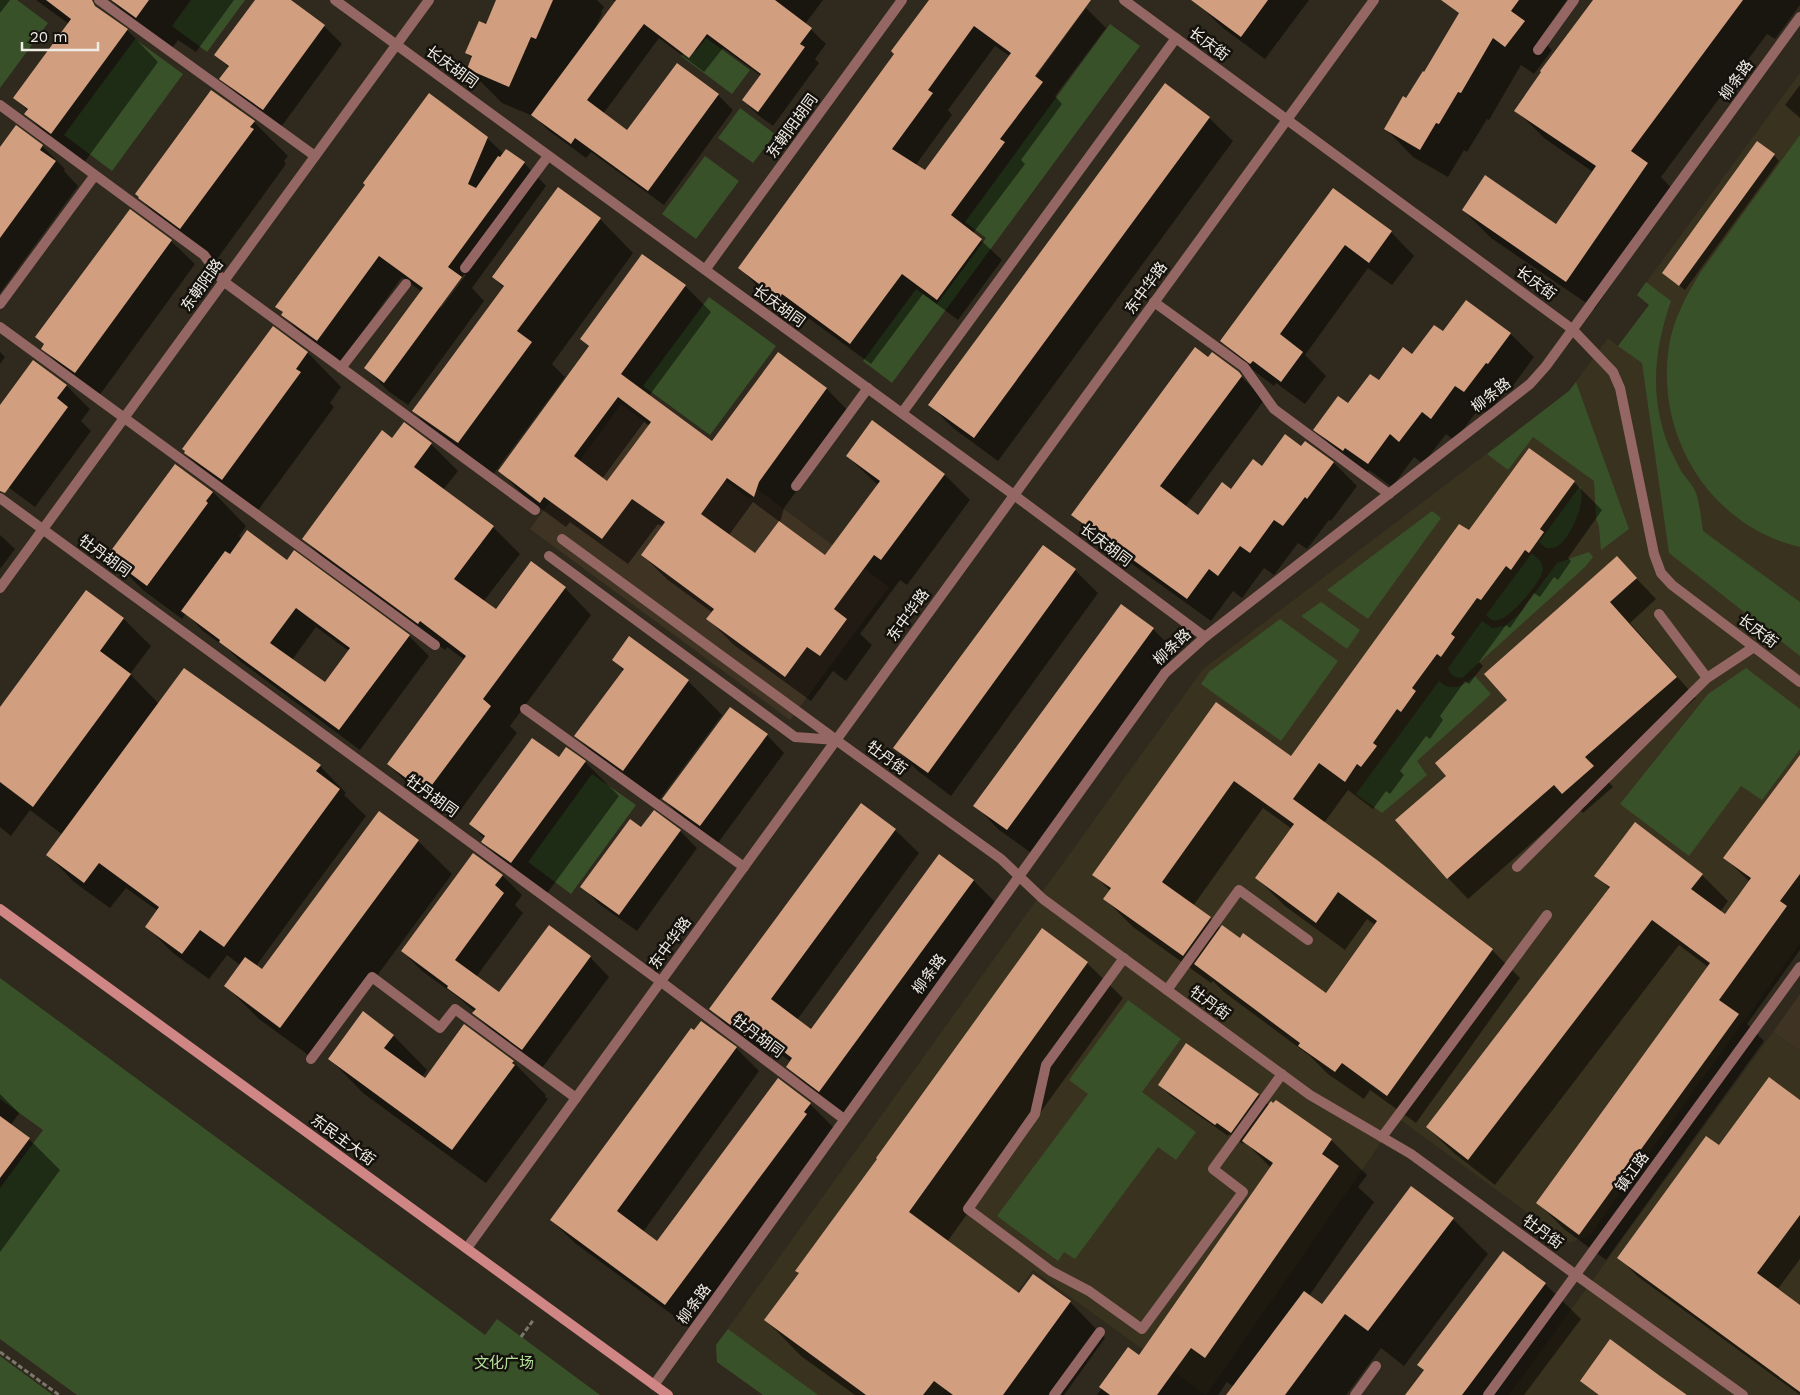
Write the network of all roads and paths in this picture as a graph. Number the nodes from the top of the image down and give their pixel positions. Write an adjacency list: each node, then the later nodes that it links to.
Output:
1 (99, 0): 14 (street)
2 (335, 0): 10 (street, 长庆胡同)
3 (429, 0): 10 (street, 东朝阳路)
4 (902, 0): 18 (street, 东朝阳胡同)
5 (1124, 0): 9 (street, 长庆街)
6 (1374, 0): 13 (street, 东中华路)
7 (1574, 0): 11 (street)
8 (1800, 17): 24 (street, 柳条路)
9 (1176, 38): 13 (street, 长庆街); 27 (street)
10 (396, 45): 14 (street, 东朝阳路); 15 (street, 长庆胡同)
11 (1538, 50)
12 (0, 105): 16 (street)
13 (1287, 119): 21 (street, 东中华路); 24 (street, 长庆街)
14 (315, 156): 19 (street, 东朝阳路)
15 (548, 156): 17 (street); 18 (street, 长庆胡同)
16 (95, 175): 19 (street); 22 (street)
17 (465, 268)
18 (705, 270): 26 (street, 长庆胡同)
19 (223, 281): 25 (street); 28 (street, 东朝阳路)
20 (406, 284): 25 (street)
21 (1154, 302): 30 (street); 31 (street, 东中华路)
22 (0, 304)
23 (0, 327): 28 (street)
24 (1572, 329): 30 (street, 柳条路); 41 (street, 长庆街)
25 (341, 368): 33 (street)
26 (868, 388): 27 (street, 长庆胡同); 29 (street)
27 (902, 413): 31 (street, 长庆胡同)
28 (124, 418): 34 (street, 东朝阳路); 40 (street)
29 (796, 486)
30 (1389, 494): 39 (street, 柳条路)
31 (1014, 495): 39 (street, 长庆胡同); 45 (street, 东中华路)
32 (0, 498): 34 (street, 牡丹胡同)
33 (535, 510)
34 (43, 530): 37 (street, 东朝阳路); 54 (street, 牡丹胡同)
35 (562, 539): 45 (street, 牡丹街)
36 (549, 556): 45 (street)
37 (0, 588)
38 (1659, 614): 42 (street)
39 (1205, 637): 48 (street, 柳条路)
40 (435, 645)
41 (1754, 647): 42 (street); 43 (street, 长庆街)
42 (1707, 678): 46 (street)
43 (1800, 682)
44 (525, 709): 47 (street)
45 (836, 740): 47 (street, 东中华路); 48 (street, 牡丹街)
46 (1517, 866)
47 (744, 867): 54 (street, 东中华路)
48 (1018, 876): 52 (street, 牡丹街); 59 (street, 柳条路)
49 (0, 908): 61 (main road, 东民主大街)
50 (1547, 915): 60 (street)
51 (1308, 940): 55 (street)
52 (1124, 958): 55 (street, 牡丹街); 57 (street)
53 (1800, 967): 62 (street, 镇江路)
54 (660, 982): 58 (street, 东中华路); 59 (street, 牡丹胡同)
55 (1167, 990): 57 (street, 牡丹街)
56 (311, 1059): 58 (street)
57 (1282, 1074): 60 (street, 牡丹街)
58 (576, 1098): 61 (street, 东中华路)
59 (844, 1120): 66 (street, 柳条路)
60 (1382, 1137): 62 (street, 牡丹街)
61 (467, 1248): 66 (main road, 东民主大街)
62 (1576, 1275): 71 (street, 镇江路); 72 (street, 牡丹街)
63 (1100, 1332): 69 (street)
64 (0, 1352): 67 (path)
65 (1376, 1366): 70 (street)
66 (654, 1384): 68 (main road, 东民主大街)
67 (59, 1395)
68 (668, 1395)
69 (1054, 1395)
70 (1355, 1395)
71 (1488, 1395)
72 (1743, 1395)

